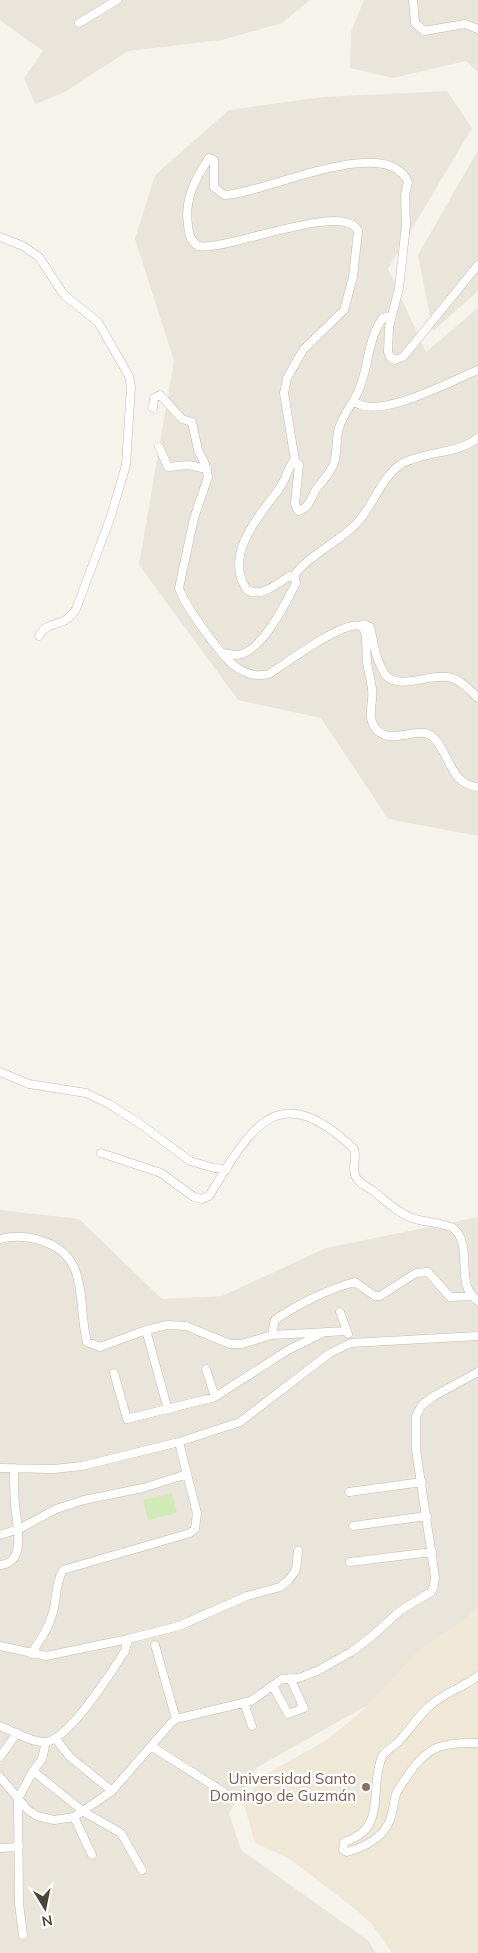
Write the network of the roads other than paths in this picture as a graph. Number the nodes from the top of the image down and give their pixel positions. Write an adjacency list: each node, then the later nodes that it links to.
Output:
1 (117, 0): 3 (street)
2 (413, 0): 4 (street)
3 (80, 23)
4 (478, 29)
5 (0, 237): 17 (street)
6 (478, 265): 7 (street)
7 (391, 316): 9 (street); 13 (street)
8 (478, 370): 9 (street)
9 (354, 401): 13 (street)
10 (153, 408): 14 (street)
11 (478, 438): 15 (street)
12 (159, 447): 14 (street)
13 (294, 461): 15 (street)
14 (207, 469): 18 (street)
15 (293, 577): 18 (street)
16 (360, 626): 18 (street); 19 (street); 20 (street)
17 (39, 636)
18 (223, 653)
19 (478, 698)
20 (478, 787)
21 (0, 1072): 23 (street)
22 (101, 1153): 23 (street)
23 (227, 1168): 25 (street)
24 (0, 1239): 28 (street)
25 (471, 1296): 26 (street); 31 (street)
26 (478, 1300)
27 (340, 1312): 29 (street)
28 (146, 1330): 31 (street); 38 (street)
29 (347, 1331): 30 (street); 33 (street)
30 (324, 1332): 31 (street); 37 (street)
31 (272, 1335)
32 (478, 1336): 33 (street)
33 (351, 1343): 39 (street)
34 (206, 1369): 37 (street)
35 (478, 1372): 43 (street)
36 (114, 1373): 38 (street)
37 (215, 1397): 38 (street)
38 (168, 1410)
39 (178, 1442): 41 (street); 42 (street)
40 (0, 1468): 41 (street)
41 (14, 1468): 47 (street)
42 (187, 1474): 47 (street); 56 (street)
43 (422, 1482): 44 (street); 45 (street)
44 (349, 1492)
45 (427, 1516): 46 (street); 50 (street)
46 (353, 1526)
47 (19, 1529): 48 (street); 52 (street)
48 (0, 1535)
49 (298, 1552): 53 (street)
50 (432, 1552): 51 (street); 58 (street)
51 (350, 1562)
52 (0, 1565)
53 (128, 1640): 56 (street); 65 (street)
54 (155, 1645): 61 (street)
55 (0, 1646): 56 (street)
56 (31, 1654)
57 (478, 1676): 67 (street)
58 (290, 1678): 59 (street); 59 (street)
59 (273, 1686): 60 (street)
60 (244, 1703): 61 (street); 63 (street)
61 (176, 1719): 68 (street)
62 (0, 1726): 64 (street)
63 (252, 1726)
64 (17, 1733): 66 (street); 69 (street)
65 (55, 1738): 66 (street); 72 (street)
66 (46, 1742): 70 (street)
67 (478, 1743)
68 (151, 1746): 72 (street); 73 (street)
69 (0, 1757)
70 (33, 1771): 74 (street); 75 (street)
71 (0, 1777): 74 (street)
72 (112, 1791): 75 (street)
73 (225, 1793)
74 (18, 1799): 76 (street); 78 (street)
75 (84, 1812): 76 (street); 80 (street)
76 (74, 1817): 79 (street)
77 (0, 1848): 78 (street)
78 (19, 1848): 81 (street)
79 (92, 1855)
80 (142, 1870)
81 (23, 1934)

